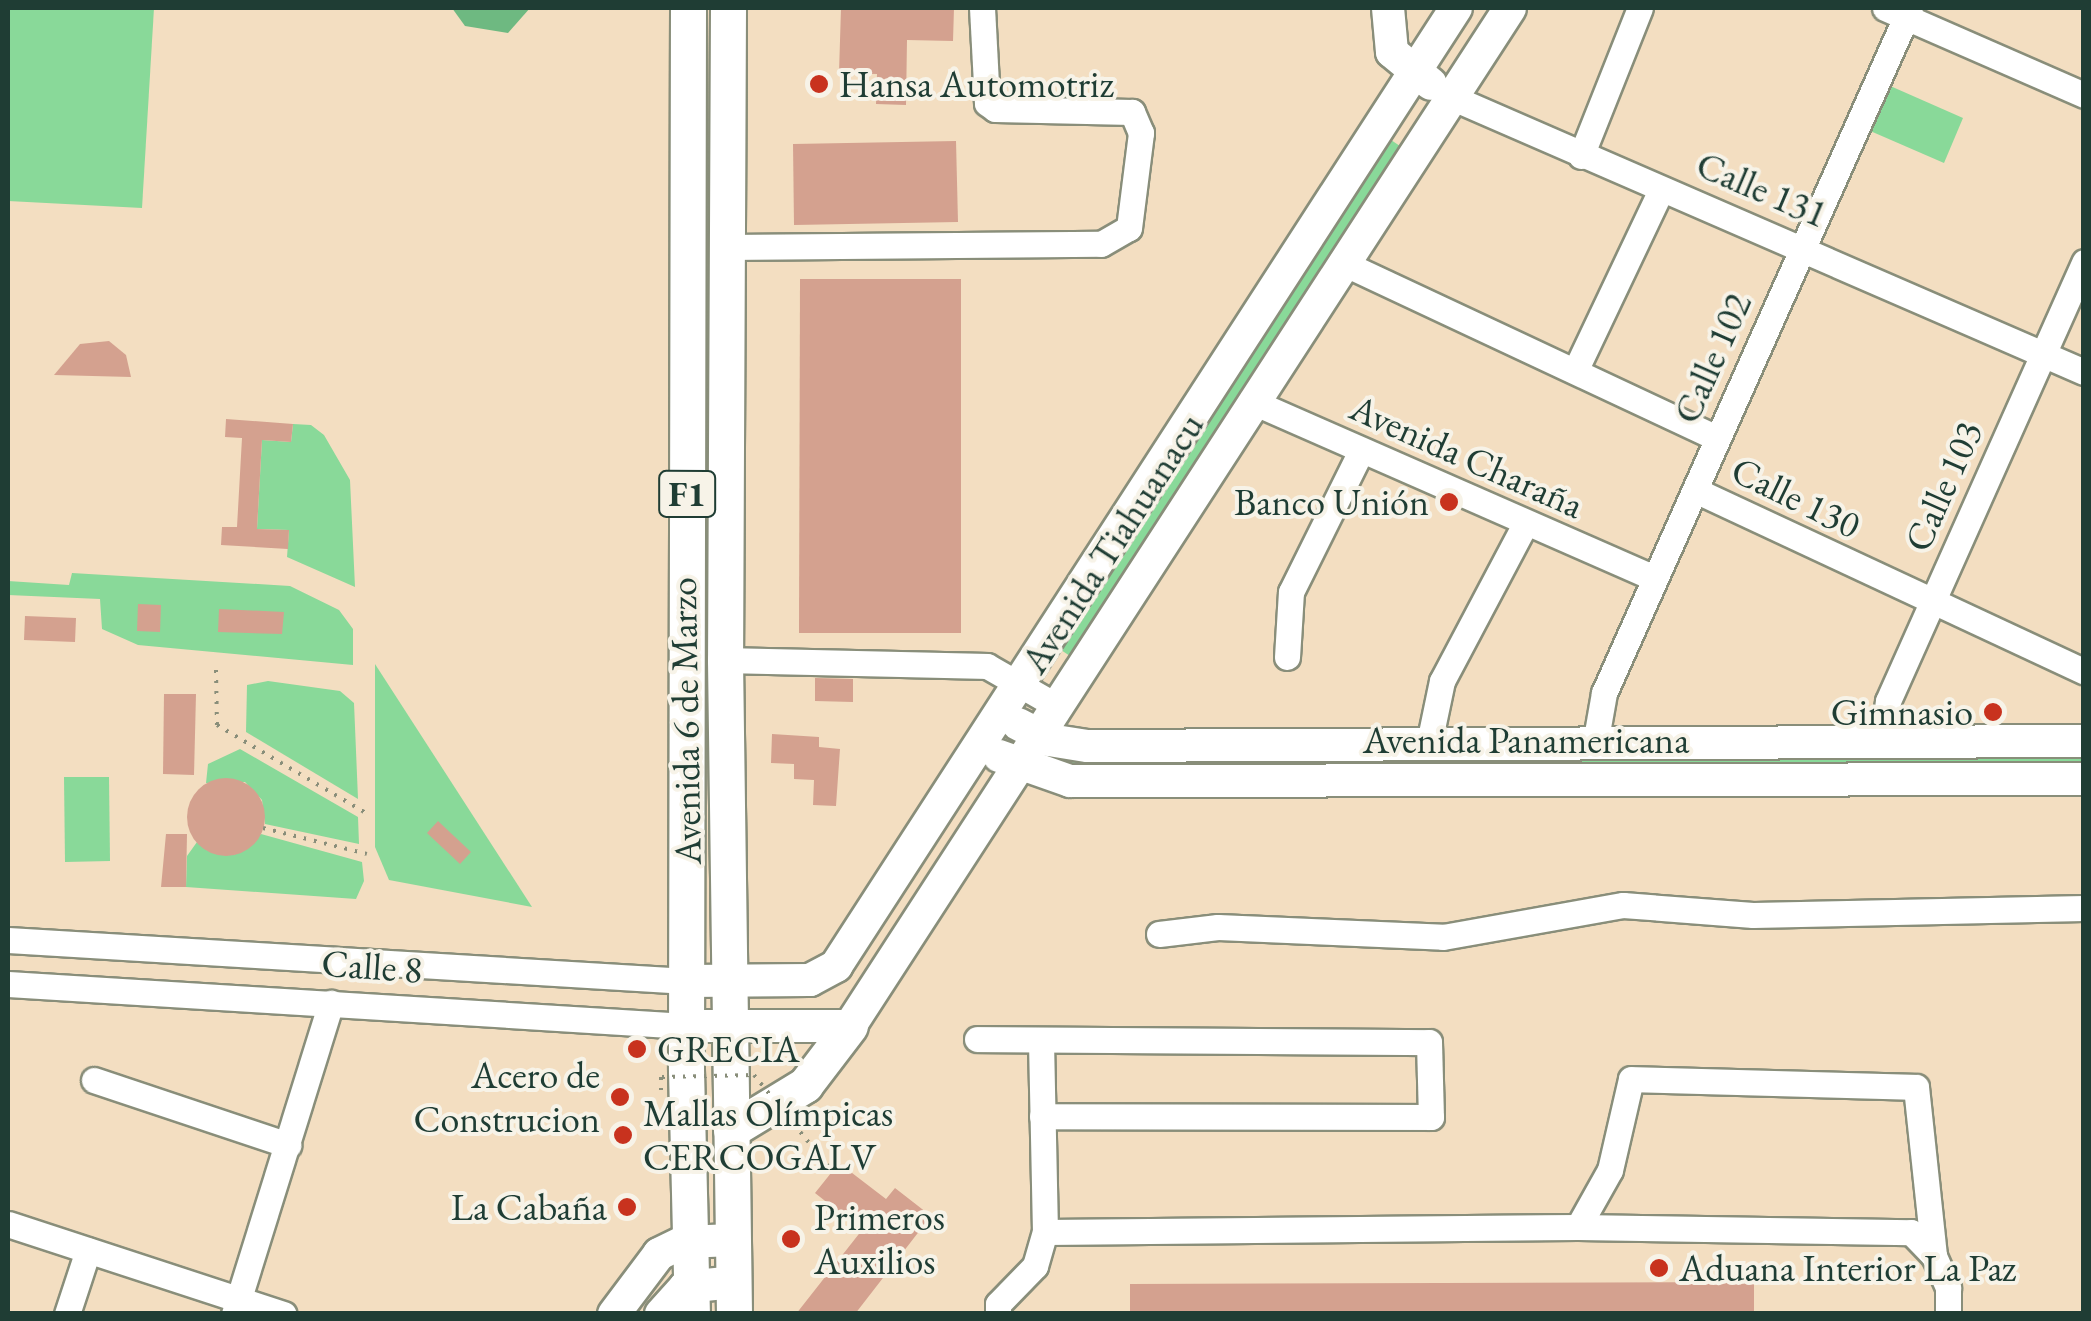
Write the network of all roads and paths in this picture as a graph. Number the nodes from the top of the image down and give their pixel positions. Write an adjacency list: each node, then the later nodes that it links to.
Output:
1 (688, 8): 50 (highway, Avenida 6 de Marzo / F1)
2 (728, 8): 14 (highway, Avenida 6 de Marzo / F1)
3 (982, 8): 14 (street)
4 (1388, 8): 9 (main road)
5 (1456, 8): 9 (main road, Avenida Tiahuanacu)
6 (1510, 8): 11 (main road, Avenida Tiahuanacu)
7 (1640, 8): 12 (street)
8 (1901, 11): 10 (street); 15 (street, Calle 102)
9 (1413, 72): 11 (main road, Calle 131); 32 (main road, Avenida Tiahuanacu)
10 (2084, 95)
11 (1451, 98): 12 (street, Calle 131); 16 (main road, Avenida Tiahuanacu)
12 (1580, 156): 13 (street, Calle 131)
13 (1661, 190): 15 (street, Calle 131); 19 (street)
14 (726, 247): 29 (highway, Avenida 6 de Marzo / F1)
15 (1802, 250): 18 (street, Calle 131); 22 (street, Calle 102)
16 (1340, 262): 19 (street); 21 (main road, Avenida Tiahuanacu)
17 (2084, 262): 18 (street, Calle 103)
18 (2042, 354): 20 (street, Calle 131); 27 (street, Calle 103)
19 (1576, 369): 22 (street)
20 (2084, 372)
21 (1251, 401): 23 (street, Avenida Charaña); 33 (main road, Avenida Tiahuanacu)
22 (1717, 438): 24 (street, Calle 102)
23 (1361, 451): 25 (street, Avenida Charaña); 28 (street)
24 (1695, 490): 26 (street, Calle 102); 27 (street, Calle 130)
25 (1525, 524): 26 (street, Avenida Charaña); 37 (street)
26 (1654, 578): 40 (street, Calle 102)
27 (1932, 604): 31 (street, Calle 130); 38 (street, Calle 103)
28 (1287, 656)
29 (725, 660): 32 (street); 49 (highway, Avenida 6 de Marzo / F1)
30 (216, 670): 43 (path)
31 (2084, 670)
32 (1018, 680): 33 (street); 34 (main road, Avenida Tiahuanacu)
33 (1055, 705): 35 (main road, Avenida Tiahuanacu)
34 (998, 712): 35 (main road, Avenida Panamericana); 39 (main road, Avenida Tiahuanacu)
35 (1036, 734): 37 (main road, Avenida Panamericana); 41 (main road, Avenida Tiahuanacu)
36 (2084, 741): 38 (main road, Avenida Panamericana)
37 (1429, 743): 40 (main road, Avenida Panamericana)
38 (1882, 743): 40 (main road, Avenida Panamericana)
39 (978, 744): 41 (main road, Avenida Panamericana); 49 (main road, Avenida Tiahuanacu)
40 (1595, 744)
41 (1016, 766): 42 (main road, Avenida Panamericana); 54 (main road, Avenida Tiahuanacu)
42 (2084, 779)
43 (366, 813)
44 (263, 828): 45 (path)
45 (367, 854)
46 (2084, 908): 47 (street)
47 (1159, 934)
48 (8, 940): 50 (street, Calle 8)
49 (732, 980): 50 (main road, Calle 8); 55 (highway, Avenida 6 de Marzo / F1)
50 (686, 981): 53 (highway, Avenida 6 de Marzo / F1)
51 (8, 984): 52 (street, Calle 8)
52 (332, 1004): 53 (street, Calle 8); 62 (street)
53 (686, 1026): 55 (main road, Calle 8); 68 (highway, Avenida 6 de Marzo / F1)
54 (850, 1026): 55 (main road); 61 (highway)
55 (732, 1028): 61 (highway, Avenida 6 de Marzo / F1)
56 (978, 1040): 57 (street)
57 (1041, 1042): 60 (street); 60 (street)
58 (662, 1077): 63 (path, bridge)
59 (94, 1080): 62 (street)
60 (1042, 1116): 66 (street)
61 (731, 1130): 67 (highway, Avenida 6 de Marzo / F1)
62 (288, 1146): 73 (street)
63 (832, 1171)
64 (8, 1224): 69 (street)
65 (1578, 1227): 66 (street); 70 (street); 70 (street)
66 (1045, 1232): 78 (street)
67 (733, 1240): 68 (main road); 71 (highway, Avenida 6 de Marzo / F1)
68 (690, 1242): 72 (highway, Avenida 6 de Marzo / F1); 76 (main road)
69 (88, 1250): 73 (street); 74 (street)
70 (1934, 1256): 79 (street)
71 (734, 1298): 72 (main road)
72 (692, 1299): 77 (main road)
73 (236, 1306): 75 (street)
74 (67, 1314)
75 (284, 1314)
76 (614, 1314)
77 (661, 1314)
78 (998, 1314)
79 (1948, 1314)

